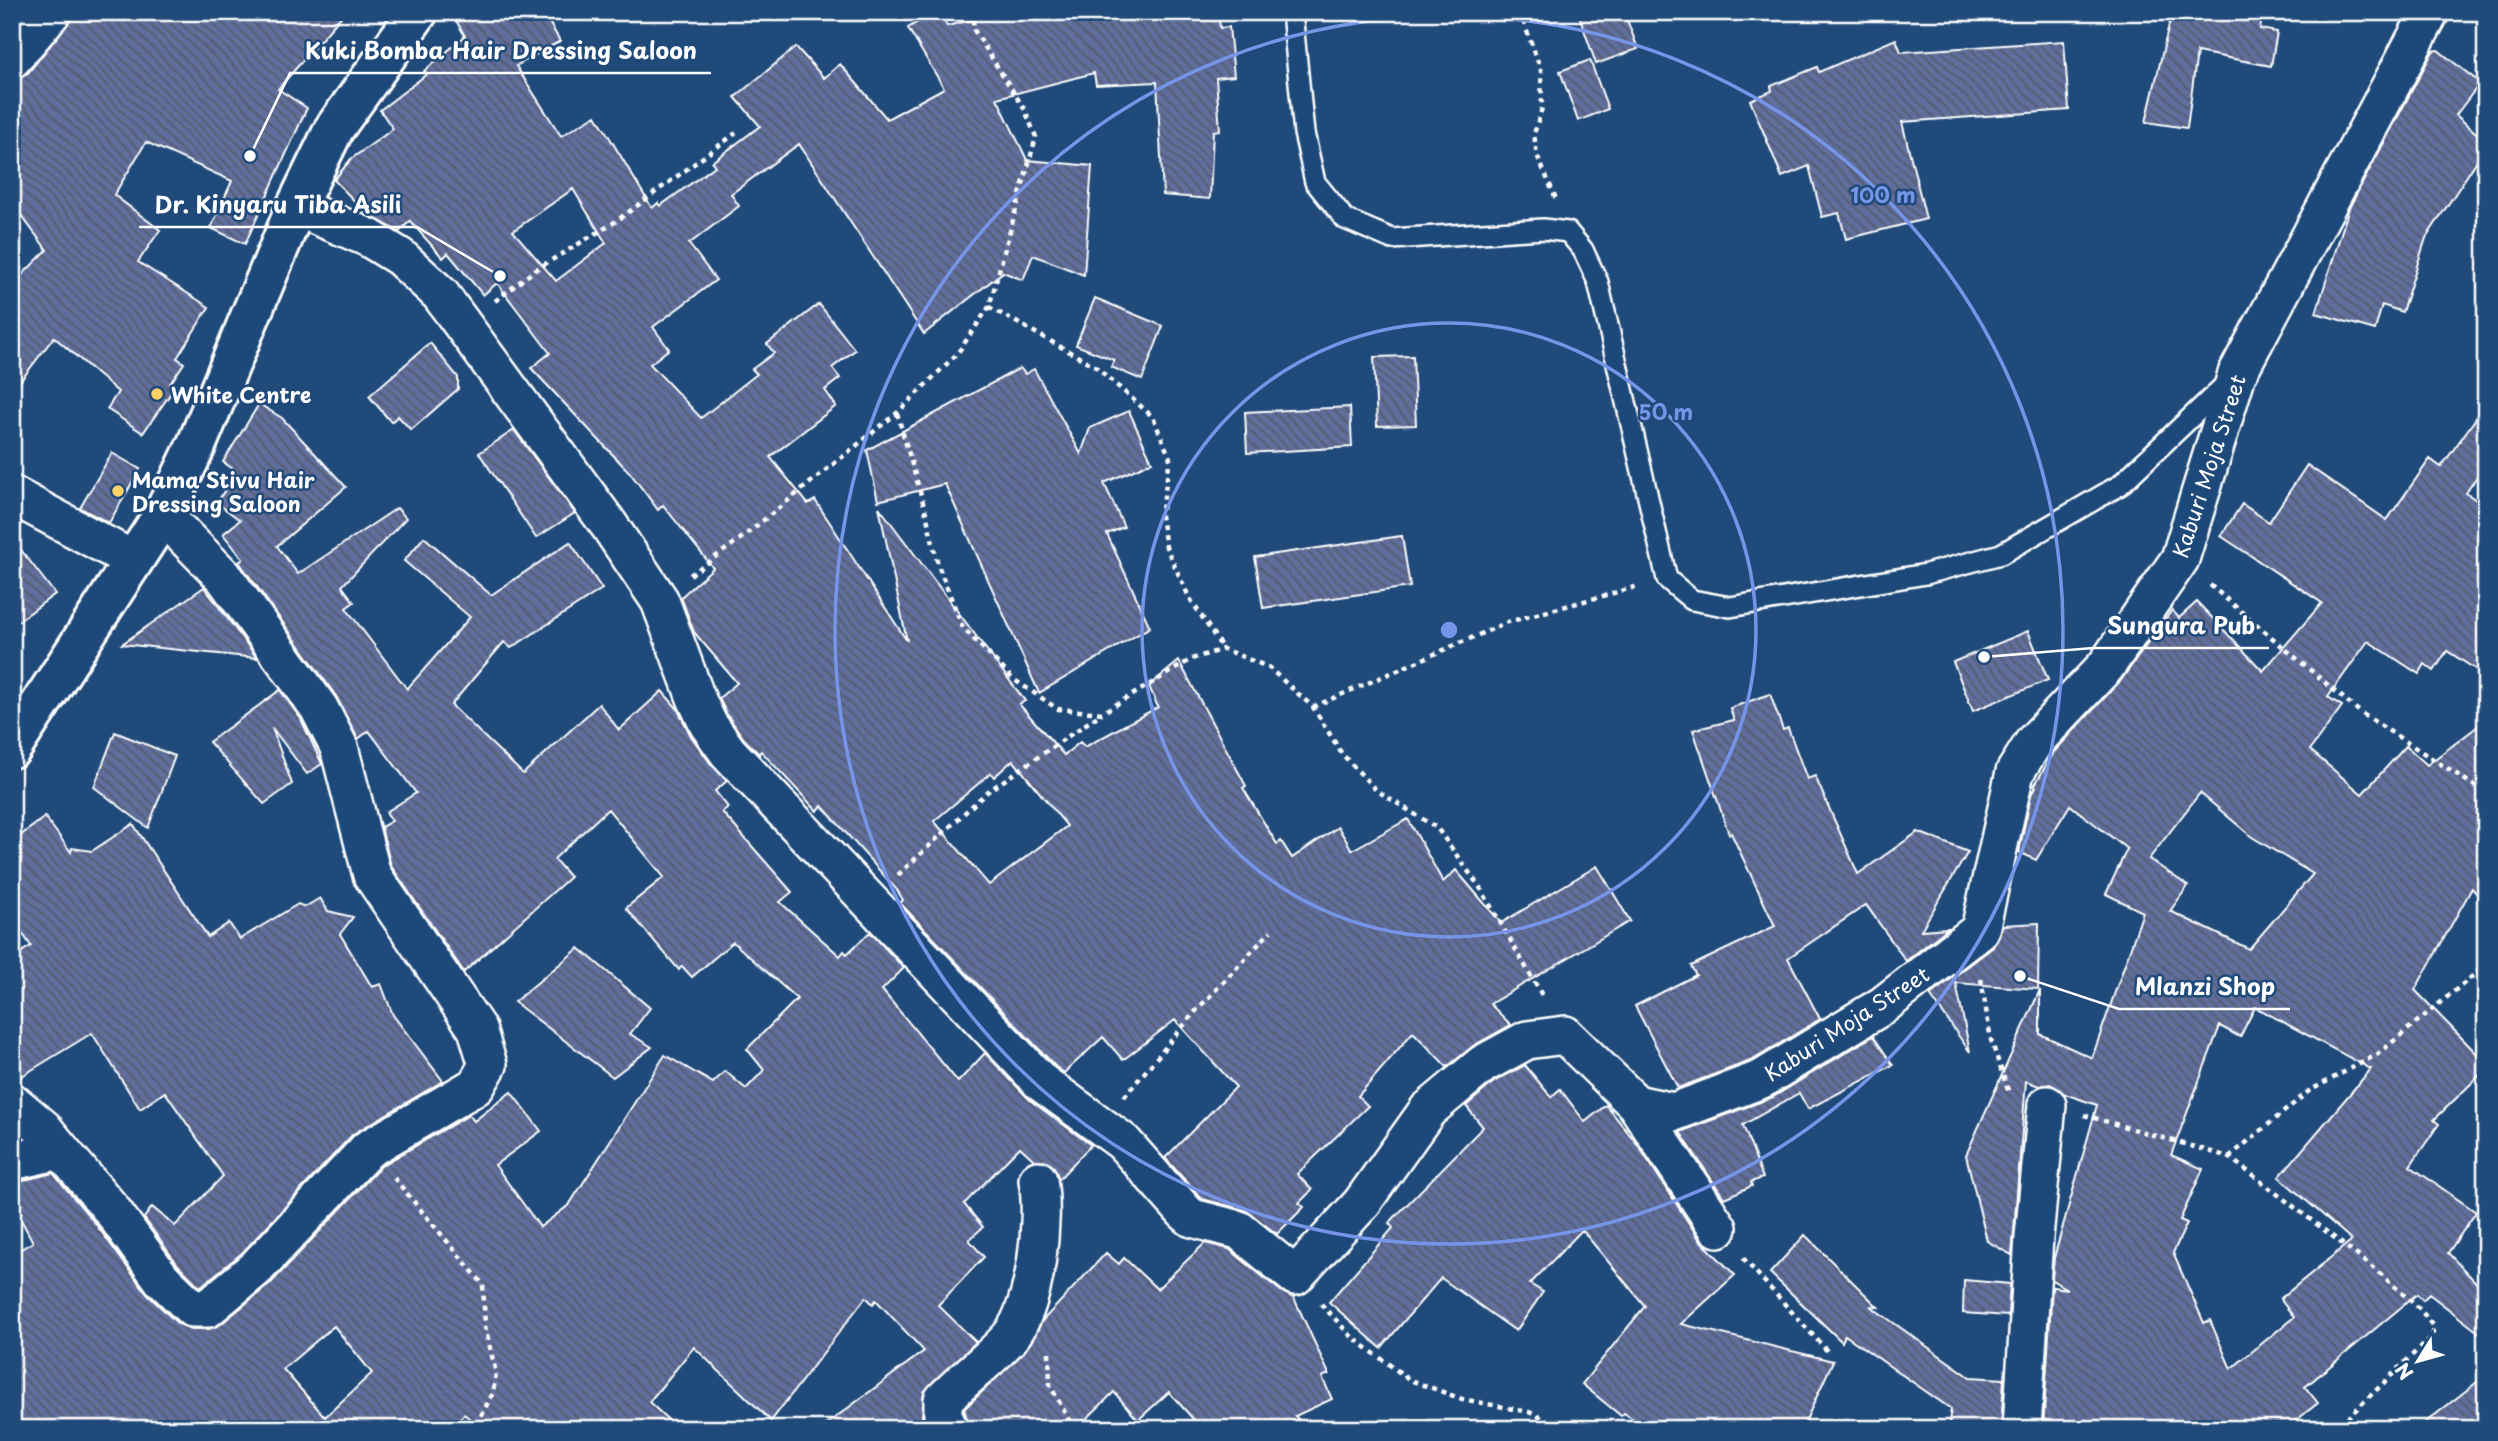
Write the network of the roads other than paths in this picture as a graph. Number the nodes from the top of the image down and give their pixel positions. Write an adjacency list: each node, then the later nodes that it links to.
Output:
1 (52, 12): 5 (street)
2 (418, 12): 6 (street)
3 (1292, 12): 7 (lane)
4 (2430, 12): 7 (street, Kaburi Moja Street)
5 (12, 59)
6 (296, 207): 9 (street); 13 (street)
7 (2236, 374): 13 (street, Kaburi Moja Street)
8 (12, 495): 10 (street)
9 (163, 515): 10 (street); 15 (street)
10 (133, 560): 11 (street)
11 (12, 748)
12 (12, 1102): 15 (street)
13 (1636, 1104): 18 (street)
14 (2047, 1105): 20 (street)
15 (61, 1150): 16 (street)
16 (12, 1161)
17 (1038, 1180): 19 (street)
18 (1718, 1228)
19 (949, 1429)
20 (2022, 1429)

